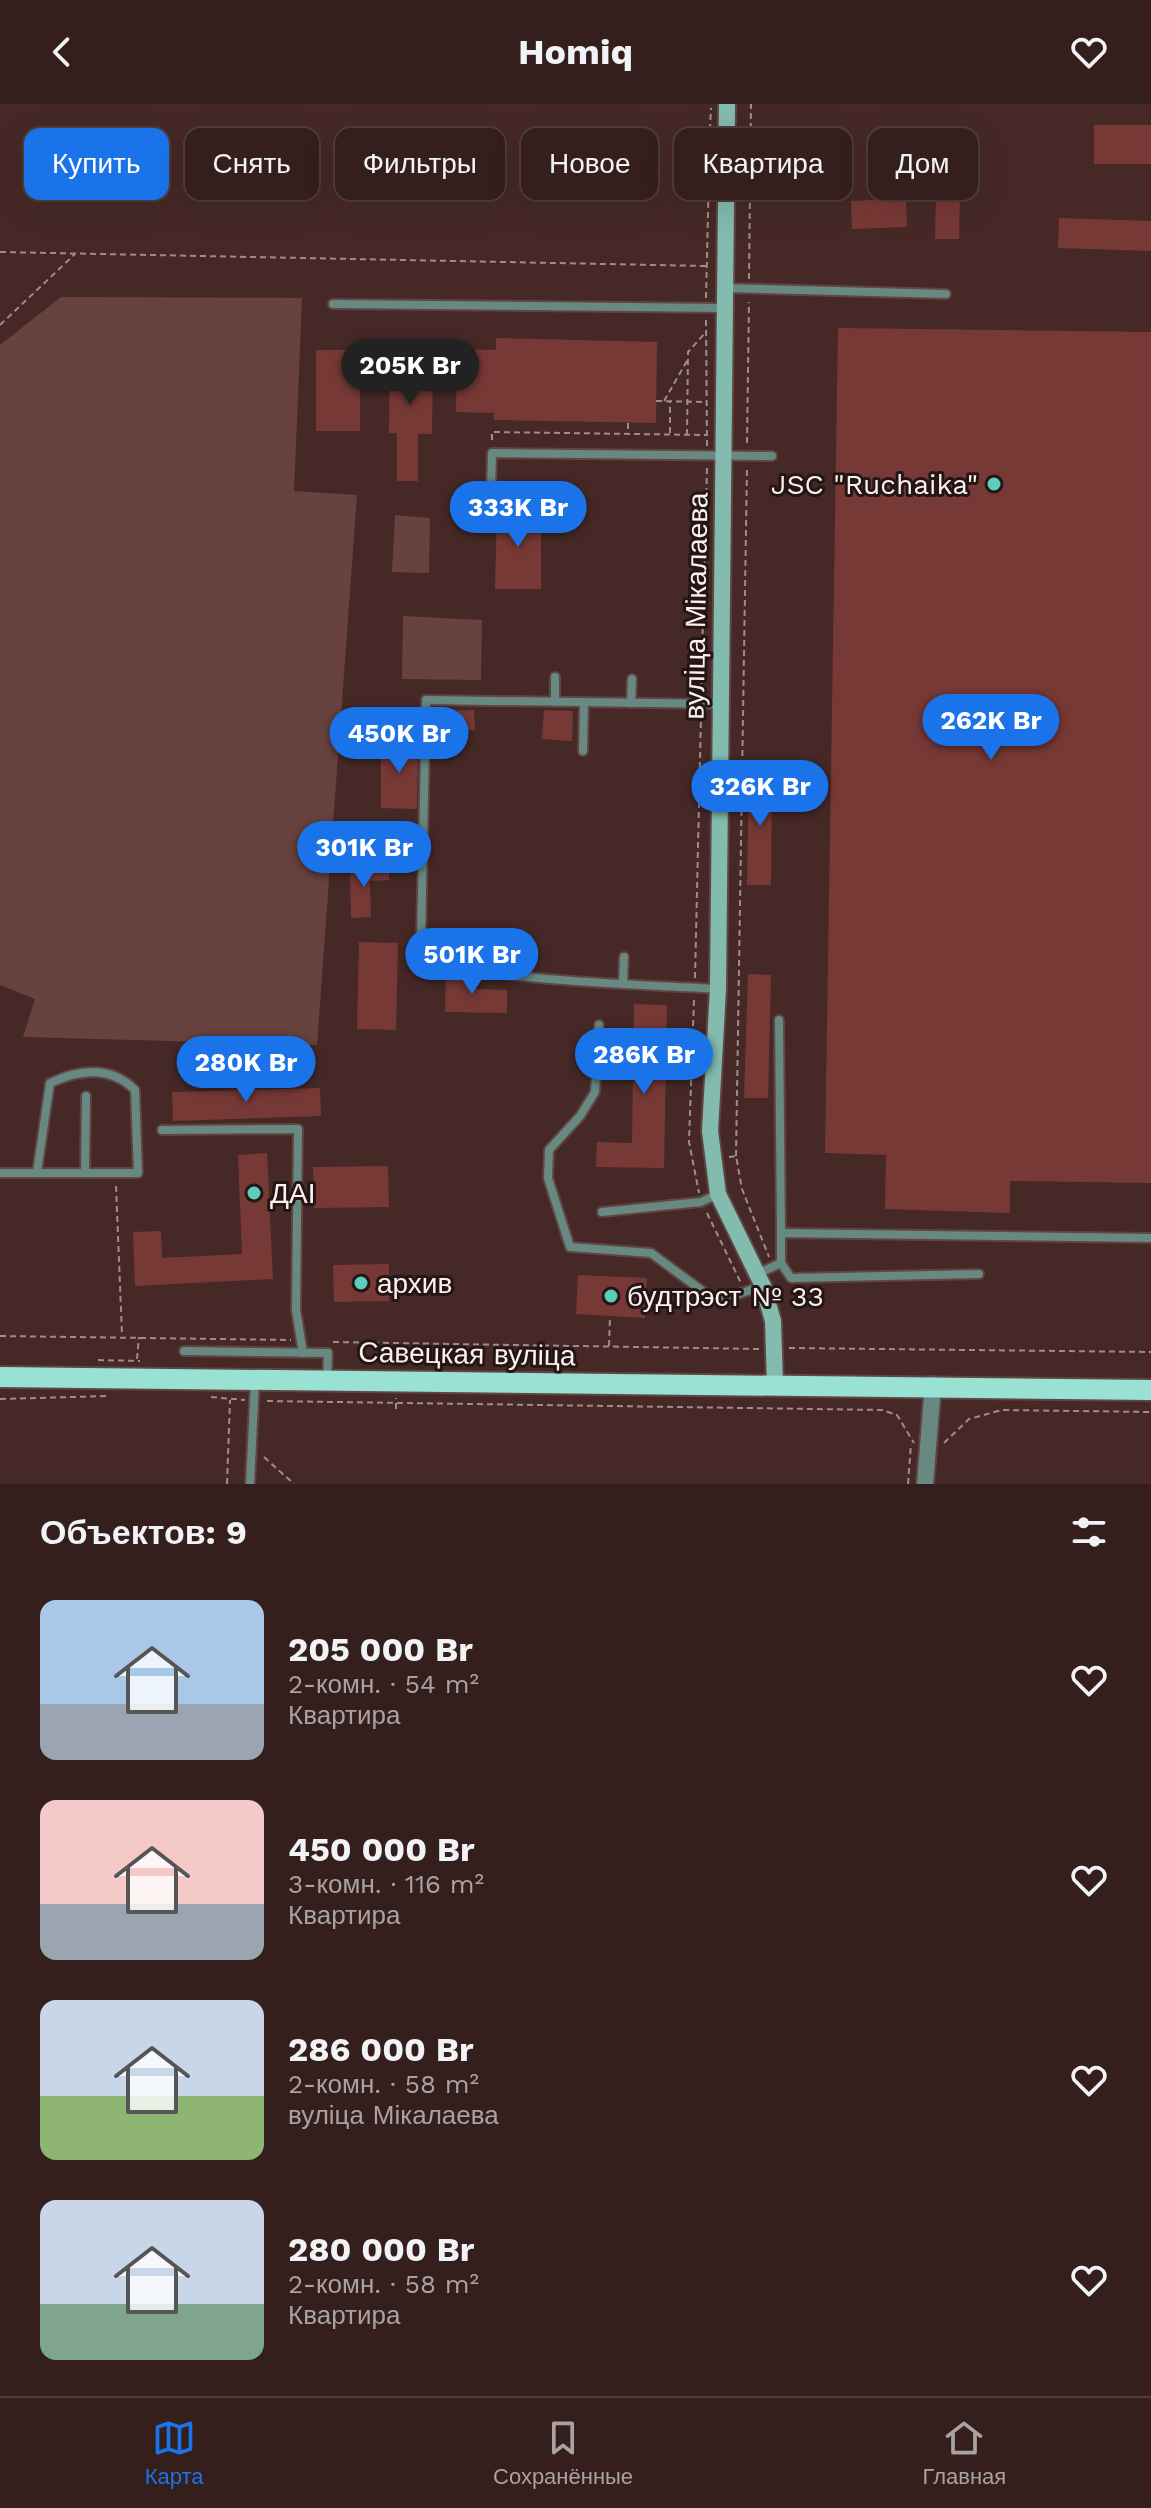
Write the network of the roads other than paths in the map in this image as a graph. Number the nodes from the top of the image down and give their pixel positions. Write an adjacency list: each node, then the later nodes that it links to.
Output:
1 (727, 104): 2 (main road, вуліца Мікалаева)
2 (727, 128)
3 (725, 200): 4 (main road, вуліца Мікалаева)
4 (724, 288): 5 (lane); 7 (main road, вуліца Мікалаева)
5 (946, 294)
6 (333, 304): 7 (lane)
7 (724, 308): 8 (main road, вуліца Мікалаева)
8 (724, 456): 9 (lane); 10 (lane); 16 (main road, вуліца Мікалаева)
9 (772, 456)
10 (490, 524)
11 (555, 677): 13 (lane)
12 (632, 679): 15 (lane)
13 (555, 702): 14 (lane); 20 (lane)
14 (584, 702): 15 (lane); 17 (lane)
15 (631, 703): 16 (lane)
16 (721, 704): 22 (main road, вуліца Мікалаева)
17 (583, 751)
18 (459, 947): 20 (lane)
19 (624, 957): 21 (lane)
20 (457, 965): 21 (lane)
21 (623, 983): 22 (lane)
22 (718, 989): 30 (main road, вуліца Мікалаева)
23 (779, 1020): 32 (lane)
24 (599, 1025): 34 (lane)
25 (86, 1096): 28 (lane)
26 (162, 1130): 37 (lane)
27 (37, 1172): 28 (lane); 28 (lane); 29 (lane)
28 (85, 1172)
29 (0, 1173)
30 (718, 1194): 31 (lane); 34 (main road, вуліца Мікалаева)
31 (602, 1212)
32 (781, 1233): 33 (lane); 34 (lane)
33 (1151, 1238)
34 (768, 1272): 35 (lane); 40 (main road, вуліца Мікалаева)
35 (979, 1274)
36 (184, 1351): 37 (lane)
37 (303, 1353): 39 (lane)
38 (0, 1377): 42 (main road, Савецкая вуліца)
39 (327, 1381): 40 (main road, Савецкая вуліца); 42 (main road, Савецкая вуліца)
40 (775, 1385): 41 (main road, Савецкая вуліца)
41 (933, 1385): 43 (main road, Савецкая вуліца); 45 (street)
42 (255, 1390): 44 (lane)
43 (1151, 1390)
44 (250, 1484)
45 (925, 1484)

